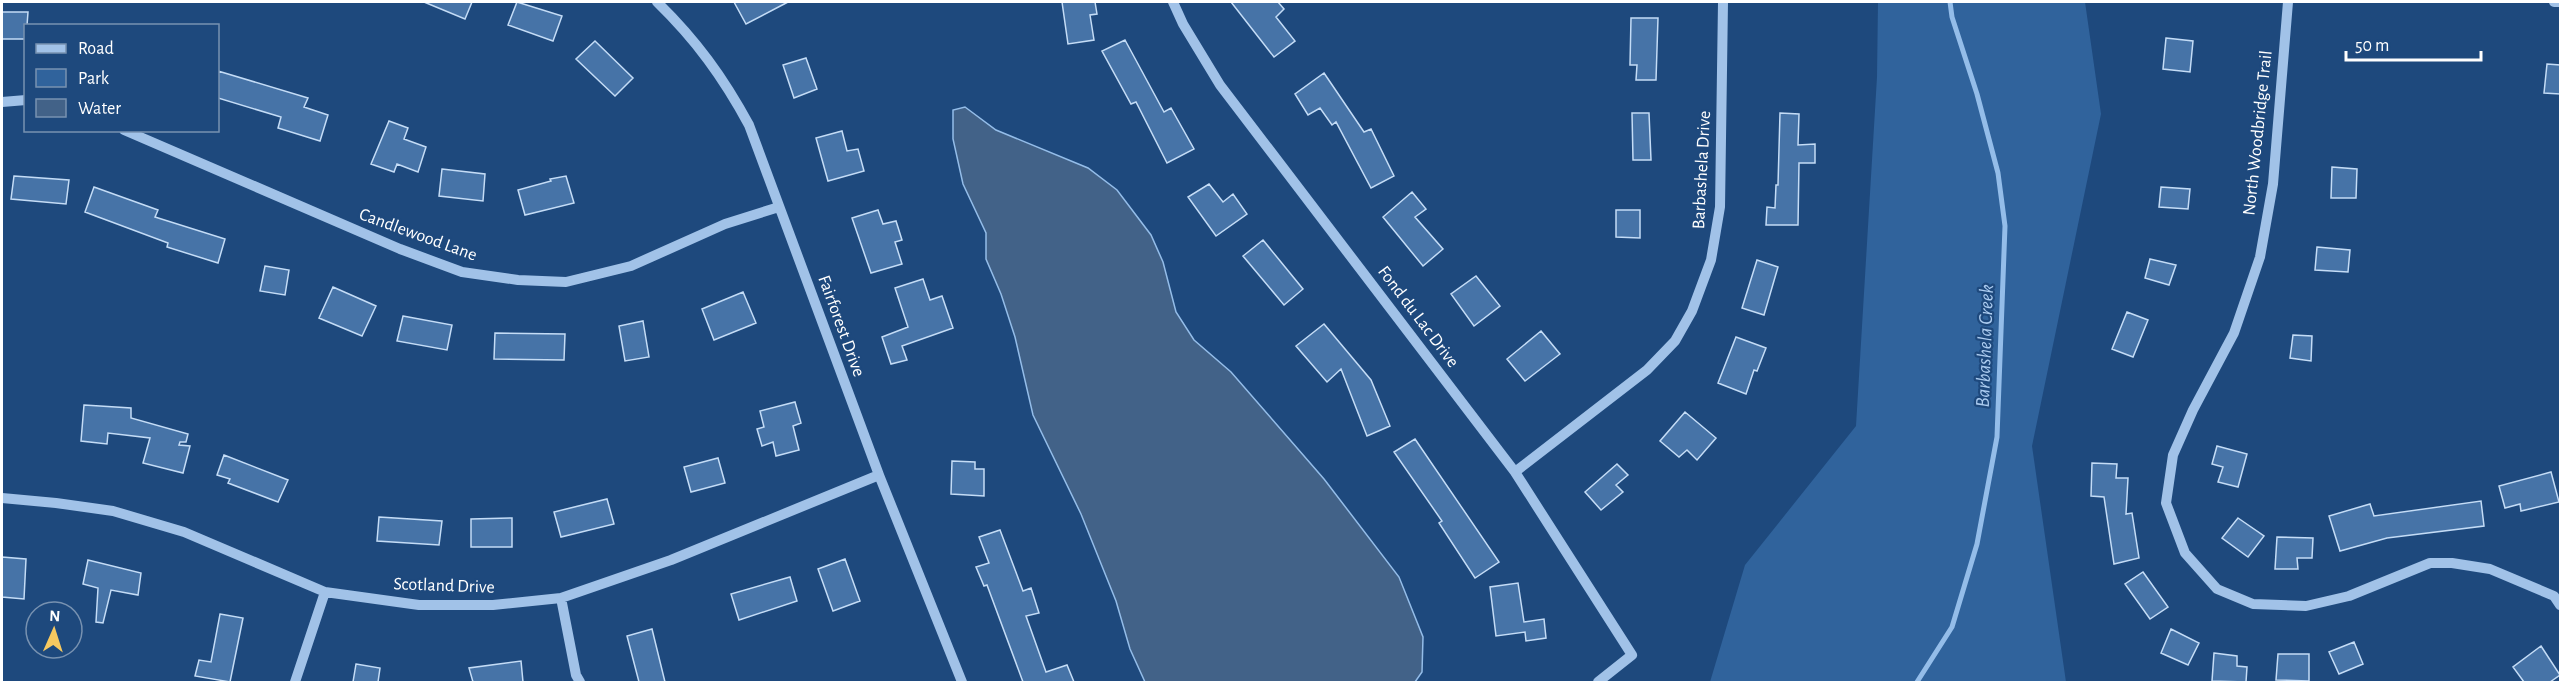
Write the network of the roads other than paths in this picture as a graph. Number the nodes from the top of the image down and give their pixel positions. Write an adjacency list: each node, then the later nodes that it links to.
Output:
1 (657, 2): 10 (street, Fairforest Drive)
2 (1173, 2): 11 (street, Fond du Lac Drive)
3 (1724, 2): 11 (street, Barbashela Drive)
4 (2288, 2): 15 (street, North Woodbridge Trail)
5 (2554, 2): 6 (street)
6 (2560, 2)
7 (24, 100): 8 (street)
8 (2, 102)
9 (129, 132): 10 (street, Candlewood Lane)
10 (779, 207): 12 (street, Fairforest Drive)
11 (1515, 472): 20 (street, Fond du Lac Drive)
12 (879, 475): 16 (street, Scotland Drive); 19 (street, Fairforest Drive)
13 (2, 498): 14 (street, Scotland Drive)
14 (325, 592): 16 (street, Scotland Drive); 17 (street)
15 (2558, 596)
16 (561, 598): 18 (street)
17 (295, 682)
18 (580, 682)
19 (962, 682)
20 (1598, 682)

